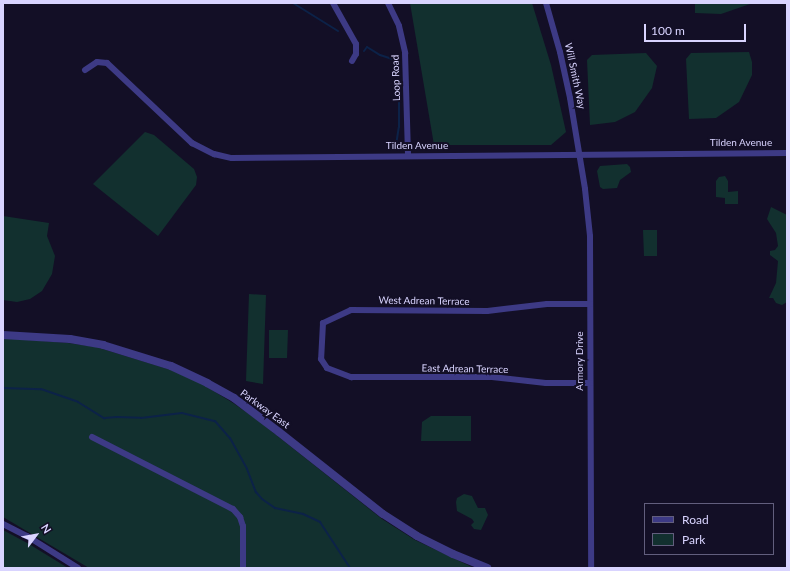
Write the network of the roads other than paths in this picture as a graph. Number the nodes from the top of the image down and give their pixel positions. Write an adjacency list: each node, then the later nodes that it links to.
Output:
1 (333, 3): 4 (street)
2 (388, 3): 8 (street, Loop Road)
3 (546, 3): 7 (street, Will Smith Way)
4 (352, 61)
5 (85, 70): 8 (street, Tilden Avenue)
6 (787, 152): 7 (street, Tilden Avenue)
7 (580, 154): 8 (street, Tilden Avenue); 9 (street, Armory Drive)
8 (408, 156)
9 (590, 304): 11 (street, West Adrean Terrace); 12 (street, Armory Drive)
10 (3, 334): 17 (street, Parkway East)
11 (340, 374): 12 (street, East Adrean Terrace)
12 (590, 383): 18 (street, Armory Drive)
13 (92, 438): 16 (street)
14 (3, 524): 15 (street)
15 (78, 568)
16 (243, 568)
17 (487, 568)
18 (591, 568)

